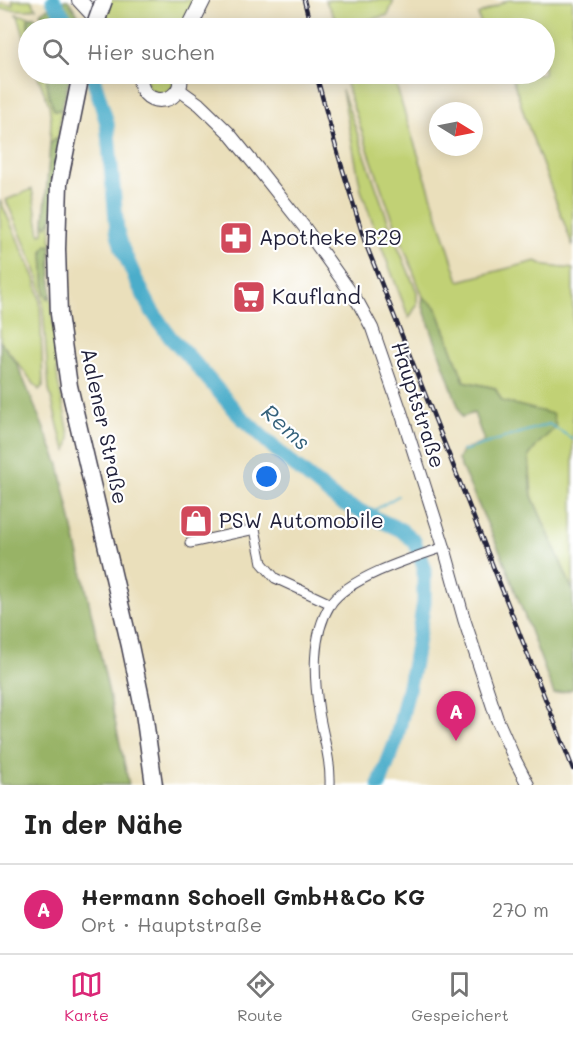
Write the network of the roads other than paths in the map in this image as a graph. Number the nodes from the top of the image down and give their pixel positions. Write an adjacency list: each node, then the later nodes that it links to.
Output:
1 (79, 0): 5 (main road)
2 (85, 0): 6 (main road)
3 (104, 0): 7 (highway, bridge)
4 (203, 0): 8 (main road)
5 (91, 18)
6 (92, 18)
7 (96, 18)
8 (194, 18)
9 (79, 84): 16 (highway, Aalener Straße)
10 (141, 84): 12 (main road)
11 (180, 84): 12 (main road)
12 (178, 89): 14 (street, Hauptstraße)
13 (190, 543): 15 (street)
14 (444, 547): 15 (street); 18 (street, Hauptstraße)
15 (331, 604): 17 (street)
16 (154, 785)
17 (330, 785)
18 (528, 785)

